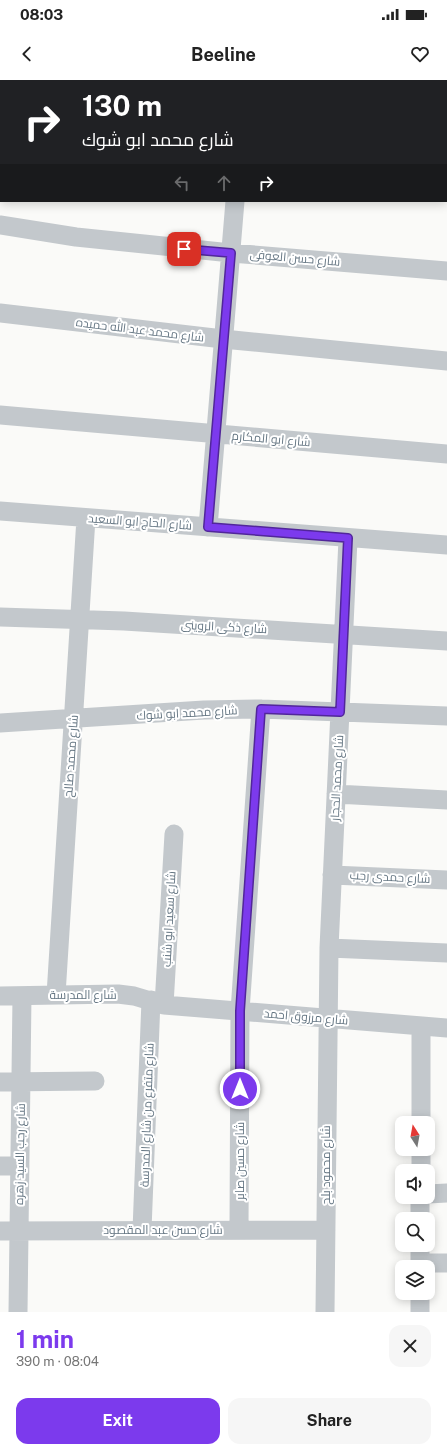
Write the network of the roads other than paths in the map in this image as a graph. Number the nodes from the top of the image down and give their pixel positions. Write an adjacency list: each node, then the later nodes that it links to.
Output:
1 (235, 202): 3 (street)
2 (0, 225): 3 (street, شارع حسن العوفى)
3 (231, 253): 4 (street, شارع حسن العوفى); 6 (street)
4 (447, 271)
5 (0, 313): 6 (street, شارع محمد عبد الله حميده)
6 (223, 339): 7 (street, شارع محمد عبد الله حميده); 9 (street)
7 (447, 361)
8 (0, 415): 9 (street, شارع ابو المكارم)
9 (216, 435): 10 (street, شارع ابو المكارم); 13 (street)
10 (447, 454)
11 (0, 511): 12 (street, شارع الحاج ابو السعيد)
12 (86, 518): 13 (street, شارع الحاج ابو السعيد); 17 (street, شارع محمد صالح)
13 (208, 527): 14 (street, شارع الحاج ابو السعيد)
14 (348, 538): 15 (street, شارع الحاج ابو السعيد); 18 (street, شارع محمد الحجار)
15 (447, 545)
16 (0, 617): 17 (street, شارع ذكى الروينى)
17 (80, 620): 18 (street, شارع ذكى الروينى); 23 (street, شارع محمد صالح)
18 (344, 634): 19 (street, شارع ذكى الروينى); 21 (street, شارع محمد الحجار)
19 (447, 641)
20 (261, 709): 21 (street, شارع محمد ابو شوك); 23 (street, شارع محمد ابو شوك); 36 (street, شارع حسين صابر)
21 (340, 712): 22 (street, شارع محمد ابو شوك); 25 (street, شارع محمد الحجار)
22 (447, 716)
23 (74, 719): 24 (street, شارع محمد ابو شوك); 32 (street, شارع محمد صالح)
24 (0, 723)
25 (336, 794): 26 (street); 28 (street, شارع محمد الحجار)
26 (447, 800)
27 (174, 834): 35 (street, شارع سعيد ابو شنب)
28 (332, 875): 29 (street, شارع حمدى رجب); 30 (street, شارع محمد الحجار)
29 (447, 880)
30 (329, 948): 31 (street); 37 (street, شارع محمد الحجار)
31 (447, 953)
32 (56, 995): 34 (street, شارع المدرسة); 35 (street, شارع المدرسة)
33 (0, 996): 34 (street, شارع المدرسة)
34 (22, 996): 42 (street, شارع رجب السيد زهره)
35 (158, 1003): 36 (street, شارع مرزوق احمد); 48 (street, شارع متفرع من شارع المدرسة)
36 (240, 1011): 37 (street, شارع مرزوق احمد); 49 (street, شارع حسين صابر)
37 (328, 1018): 38 (street, شارع مرزوق احمد); 50 (street, شارع محمود بلح)
38 (421, 1026): 39 (street, شارع مرزوق احمد); 43 (street)
39 (447, 1028)
40 (95, 1081): 42 (street)
41 (0, 1082): 42 (street)
42 (21, 1082): 45 (street, شارع رجب السيد زهره)
43 (421, 1116)
44 (0, 1166): 45 (street)
45 (20, 1166): 52 (street, شارع رجب السيد زهره)
46 (435, 1194): 47 (street)
47 (447, 1194)
48 (142, 1230): 49 (street, شارع حسن عبد المقصود); 52 (street, شارع حسن عبد المقصود)
49 (239, 1230): 50 (street, شارع حسن عبد المقصود)
50 (326, 1230): 57 (street, شارع محمود بلح)
51 (0, 1231): 52 (street, شارع حسن عبد المقصود)
52 (19, 1231): 56 (street, شارع رجب السيد زهره)
53 (420, 1258): 54 (street)
54 (447, 1263)
55 (420, 1300): 58 (street)
56 (18, 1312)
57 (325, 1312)
58 (420, 1312)

